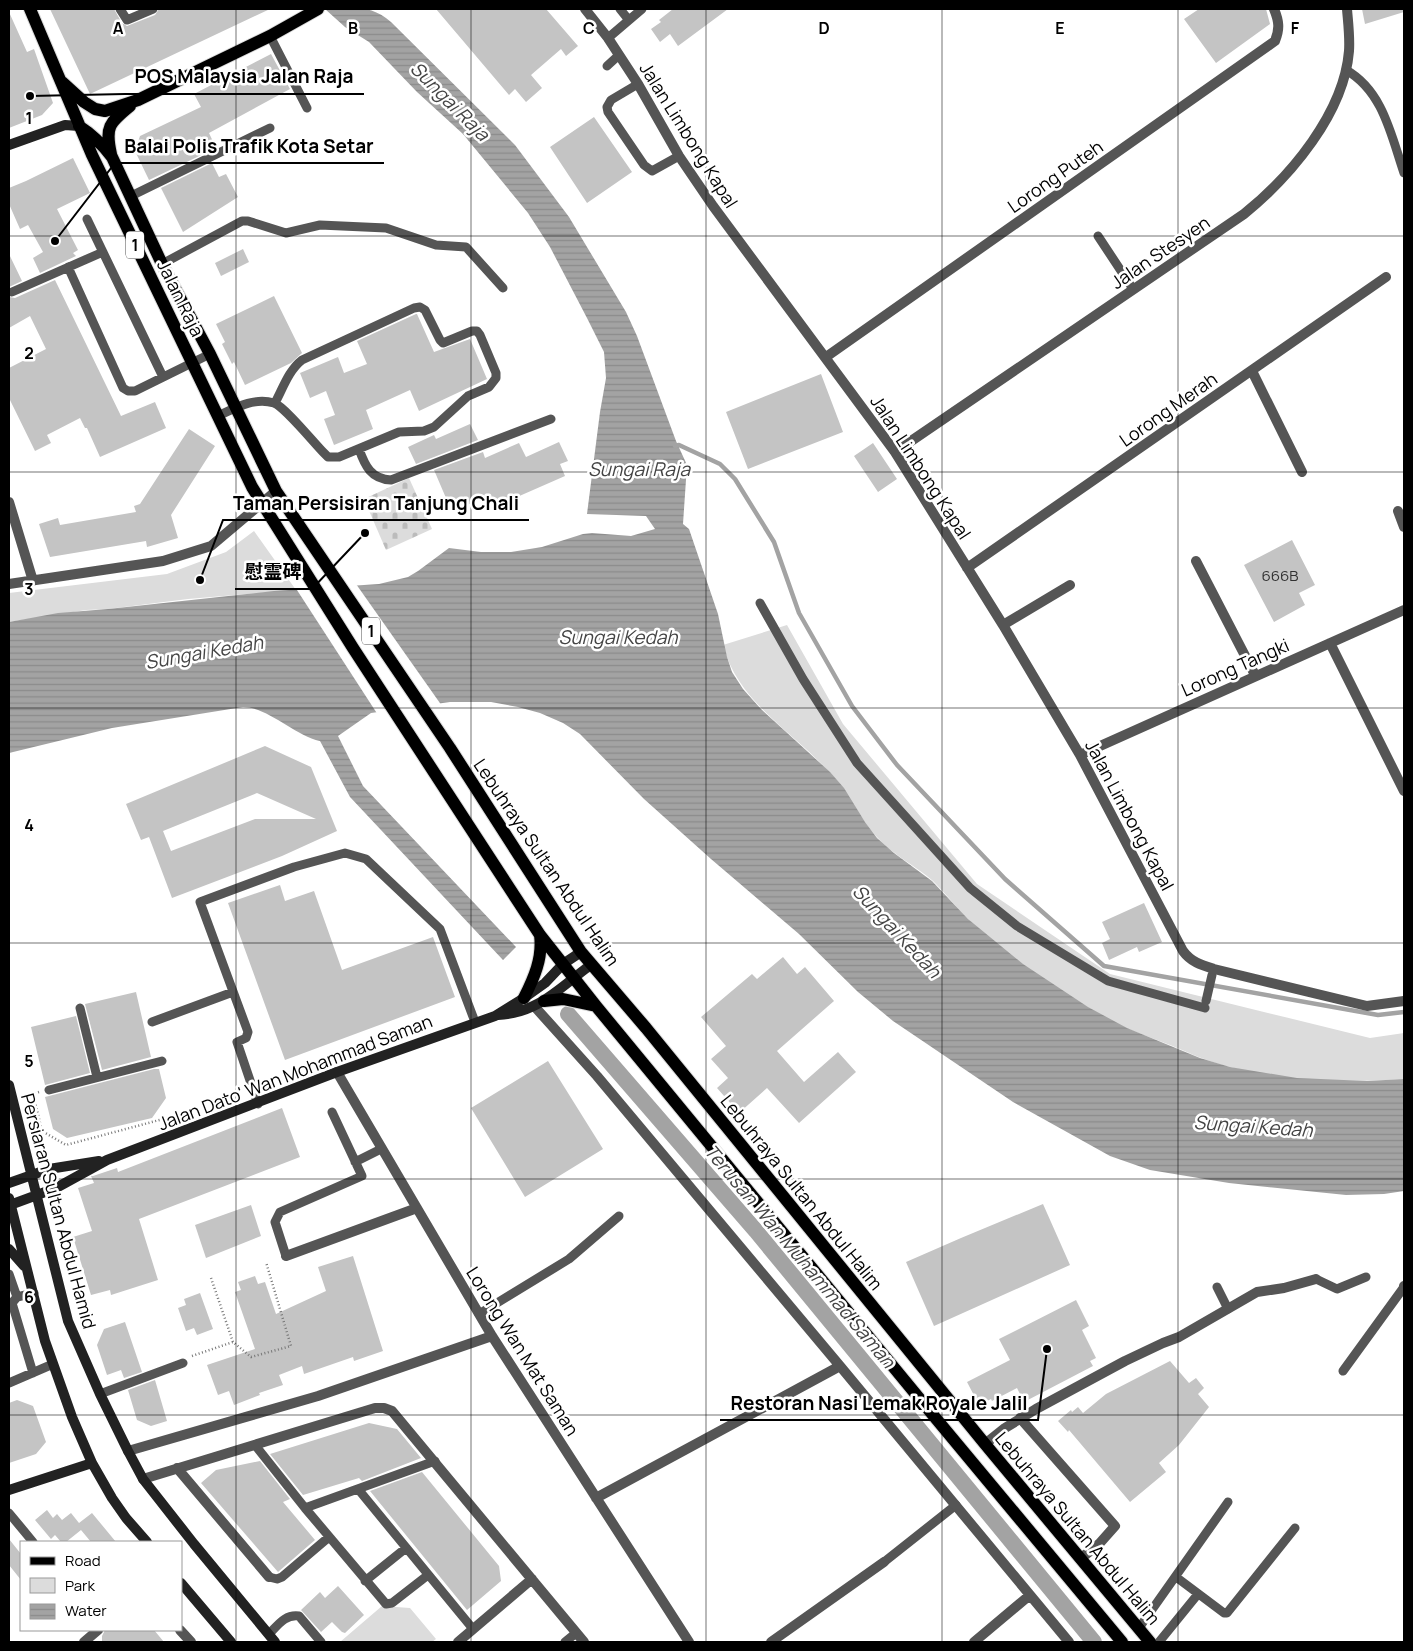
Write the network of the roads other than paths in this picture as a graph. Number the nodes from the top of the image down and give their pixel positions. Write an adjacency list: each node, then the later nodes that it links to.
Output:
1 (120, 9): 2 (lane)
2 (153, 9)
3 (318, 9): 11 (main road)
4 (586, 9): 12 (street, Jalan Limbong Kapal)
5 (620, 9): 10 (lane)
6 (642, 9): 10 (lane)
7 (1274, 9): 37 (street, Lorong Puteh)
8 (1347, 9): 15 (street, Jalan Stesyen)
9 (33, 10): 16 (main road, Jalan Raja / 1)
10 (628, 19): 12 (lane)
11 (270, 36): 18 (main road); 19 (lane)
12 (608, 38): 13 (street, Jalan Limbong Kapal)
13 (619, 55): 14 (lane); 17 (street, Jalan Limbong Kapal)
14 (607, 66)
15 (1346, 70): 25 (lane); 34 (street, Jalan Stesyen)
16 (62, 82): 18 (main road, Jalan Raja / 1); 20 (main road, Jalan Raja / 1)
17 (638, 84): 23 (street, Jalan Limbong Kapal); 23 (lane)
18 (138, 100): 24 (main road)
19 (307, 108)
20 (79, 126): 22 (main road); 24 (main road, 1); 38 (main road, Jalan Raja / 1)
21 (270, 128): 26 (lane)
22 (9, 145)
23 (679, 156): 37 (street, Jalan Limbong Kapal)
24 (112, 157): 26 (main road, Jalan Raja / 1)
25 (1404, 173)
26 (130, 196): 30 (main road, Jalan Raja / 1)
27 (87, 219): 29 (lane)
28 (1098, 236): 34 (lane)
29 (103, 252): 31 (lane); 40 (lane)
30 (162, 264): 33 (lane); 36 (main road, Jalan Raja / 1)
31 (68, 267): 35 (lane); 40 (lane)
32 (1386, 277): 39 (street, Lorong Merah)
33 (503, 288)
34 (1134, 289): 46 (street, Jalan Stesyen)
35 (12, 292)
36 (210, 354): 38 (lane); 42 (main road, Jalan Raja / 1)
37 (826, 357): 46 (street, Jalan Limbong Kapal)
38 (192, 363): 40 (lane); 43 (main road, Jalan Raja / 1)
39 (1252, 370): 47 (street); 54 (street, Lorong Merah)
40 (163, 377)
41 (275, 403): 42 (lane); 45 (lane); 45 (lane)
42 (236, 408): 43 (lane); 48 (main road, Jalan Raja / 1)
43 (218, 416): 50 (main road, Jalan Raja / 1)
44 (551, 419): 45 (lane)
45 (359, 449)
46 (895, 452): 54 (street, Jalan Limbong Kapal)
47 (1302, 472)
48 (276, 491): 50 (street); 63 (main road, Jalan Raja / 1)
49 (9, 502): 55 (street)
50 (262, 503): 55 (street); 66 (main road, Jalan Raja / 1)
51 (1398, 511): 52 (street)
52 (1404, 527)
53 (1196, 562): 62 (street)
54 (967, 568): 60 (street, Jalan Limbong Kapal)
55 (33, 581): 56 (street)
56 (9, 584)
57 (1070, 585): 60 (street)
58 (760, 603): 70 (lane)
59 (1404, 610): 61 (street, Lorong Tangki)
60 (1003, 624): 64 (street, Jalan Limbong Kapal)
61 (1330, 643): 62 (street, Lorong Tangki); 65 (street)
62 (1255, 675): 64 (street, Lorong Tangki)
63 (450, 748): 67 (main road, Lebuhraya Sultan Abdul Halim / 1)
64 (1080, 755): 74 (street, Jalan Limbong Kapal)
65 (1404, 791)
66 (540, 935): 68 (main road, 1); 73 (main road)
67 (582, 952): 68 (main road, Jalan Dato' Wan Mohammad Saman); 69 (main road, Lebuhraya Sultan Abdul Halim / 1)
68 (563, 964): 71 (main road, 1); 73 (main road, Jalan Dato' Wan Mohammad Saman)
69 (592, 964): 71 (main road, Jalan Dato' Wan Mohammad Saman); 118 (main road, Lebuhraya Sultan Abdul Halim / 1)
70 (1212, 975)
71 (573, 977): 75 (main road, Jalan Dato' Wan Mohammad Saman); 76 (main road, 1)
72 (233, 992): 79 (lane); 80 (lane); 86 (lane)
73 (524, 998): 78 (main road, Jalan Dato' Wan Mohammad Saman)
74 (1404, 1001)
75 (539, 1004): 76 (main road); 78 (main road, Jalan Dato' Wan Mohammad Saman); 112 (street)
76 (596, 1006): 164 (main road, 1)
77 (80, 1008): 83 (lane)
78 (495, 1016): 80 (main road, Jalan Dato' Wan Mohammad Saman)
79 (152, 1022)
80 (475, 1022): 82 (main road, Jalan Dato' Wan Mohammad Saman)
81 (162, 1061): 83 (lane)
82 (337, 1072): 86 (main road, Jalan Dato' Wan Mohammad Saman); 88 (street, Lorong Wan Mat Saman)
83 (97, 1078): 85 (lane)
84 (9, 1085): 91 (main road, Persiaran Sultan Abdul Hamid)
85 (49, 1090)
86 (258, 1104): 89 (main road, Jalan Dato' Wan Mohammad Saman)
87 (332, 1112): 90 (lane)
88 (381, 1149): 90 (lane); 95 (street, Lorong Wan Mat Saman)
89 (107, 1160): 91 (main road, Jalan Dato' Wan Mohammad Saman); 93 (main road, Jalan Dato' Wan Mohammad Saman)
90 (356, 1162): 98 (lane)
91 (31, 1175): 92 (main road, Jalan Dato' Wan Mohammad Saman); 93 (main road, Persiaran Sultan Abdul Hamid)
92 (9, 1182)
93 (36, 1196): 94 (main road, Jalan Dato' Wan Mohammad Saman); 116 (main road, Persiaran Sultan Abdul Hamid)
94 (9, 1203): 99 (main road)
95 (417, 1208): 98 (street); 108 (street, Lorong Wan Mat Saman)
96 (619, 1216): 108 (lane)
97 (9, 1249): 99 (main road)
98 (286, 1256)
99 (25, 1267): 105 (main road)
100 (9, 1274): 106 (lane)
101 (1366, 1277): 102 (lane)
102 (1316, 1279): 107 (street)
103 (1216, 1287): 107 (lane)
104 (1404, 1287): 113 (lane)
105 (34, 1293): 106 (lane); 111 (main road)
106 (17, 1297): 114 (lane)
107 (1228, 1309): 117 (street)
108 (479, 1314): 109 (street, Lorong Wan Mat Saman)
109 (492, 1336): 120 (street); 127 (street, Lorong Wan Mat Saman)
110 (183, 1363): 116 (lane)
111 (53, 1364): 114 (lane); 122 (main road)
112 (840, 1366): 127 (street); 129 (street)
113 (1343, 1371)
114 (33, 1373): 115 (lane)
115 (9, 1383)
116 (100, 1394): 120 (main road, Persiaran Sultan Abdul Hamid)
117 (1020, 1418): 118 (street); 137 (street)
118 (985, 1444): 137 (main road, Lebuhraya Sultan Abdul Halim / 1)
119 (255, 1445): 121 (street); 123 (street); 130 (lane)
120 (128, 1451): 124 (main road, Persiaran Sultan Abdul Hamid)
121 (434, 1461): 125 (lane); 142 (street)
122 (92, 1463): 126 (main road); 135 (main road)
123 (178, 1468): 124 (street); 141 (street)
124 (143, 1479): 152 (main road, Persiaran Sultan Abdul Hamid)
125 (358, 1489): 130 (lane); 136 (lane)
126 (9, 1490)
127 (596, 1498): 160 (street, Lorong Wan Mat Saman)
128 (1228, 1502): 140 (lane)
129 (956, 1505): 138 (lane); 146 (street)
130 (305, 1508): 133 (lane)
131 (9, 1514): 134 (lane)
132 (1296, 1528): 145 (lane)
133 (329, 1537): 141 (lane); 143 (lane)
134 (32, 1541)
135 (146, 1541)
136 (406, 1548): 139 (lane); 143 (lane)
137 (1080, 1559): 147 (main road, Lebuhraya Sultan Abdul Halim / 1)
138 (884, 1562): 161 (street)
139 (428, 1575): 143 (lane); 148 (lane)
140 (1176, 1577): 145 (lane); 147 (lane)
141 (269, 1578)
142 (532, 1579): 148 (street); 151 (street)
143 (365, 1581)
144 (182, 1584): 155 (main road)
145 (1198, 1594): 166 (lane)
146 (1030, 1595): 162 (street); 163 (street)
147 (1139, 1628): 165 (main road, Lebuhraya Sultan Abdul Halim / 1)
148 (473, 1629): 157 (street)
149 (97, 1631): 153 (street)
150 (181, 1631): 154 (street)
151 (576, 1633): 158 (lane); 159 (street)
152 (272, 1638): 156 (lane)
153 (84, 1642)
154 (190, 1642)
155 (231, 1642)
156 (322, 1642)
157 (458, 1642)
158 (565, 1642)
159 (584, 1642)
160 (689, 1642)
161 (771, 1642)
162 (974, 1642)
163 (1069, 1642)
164 (1122, 1642)
165 (1150, 1642)
166 (1159, 1642)

